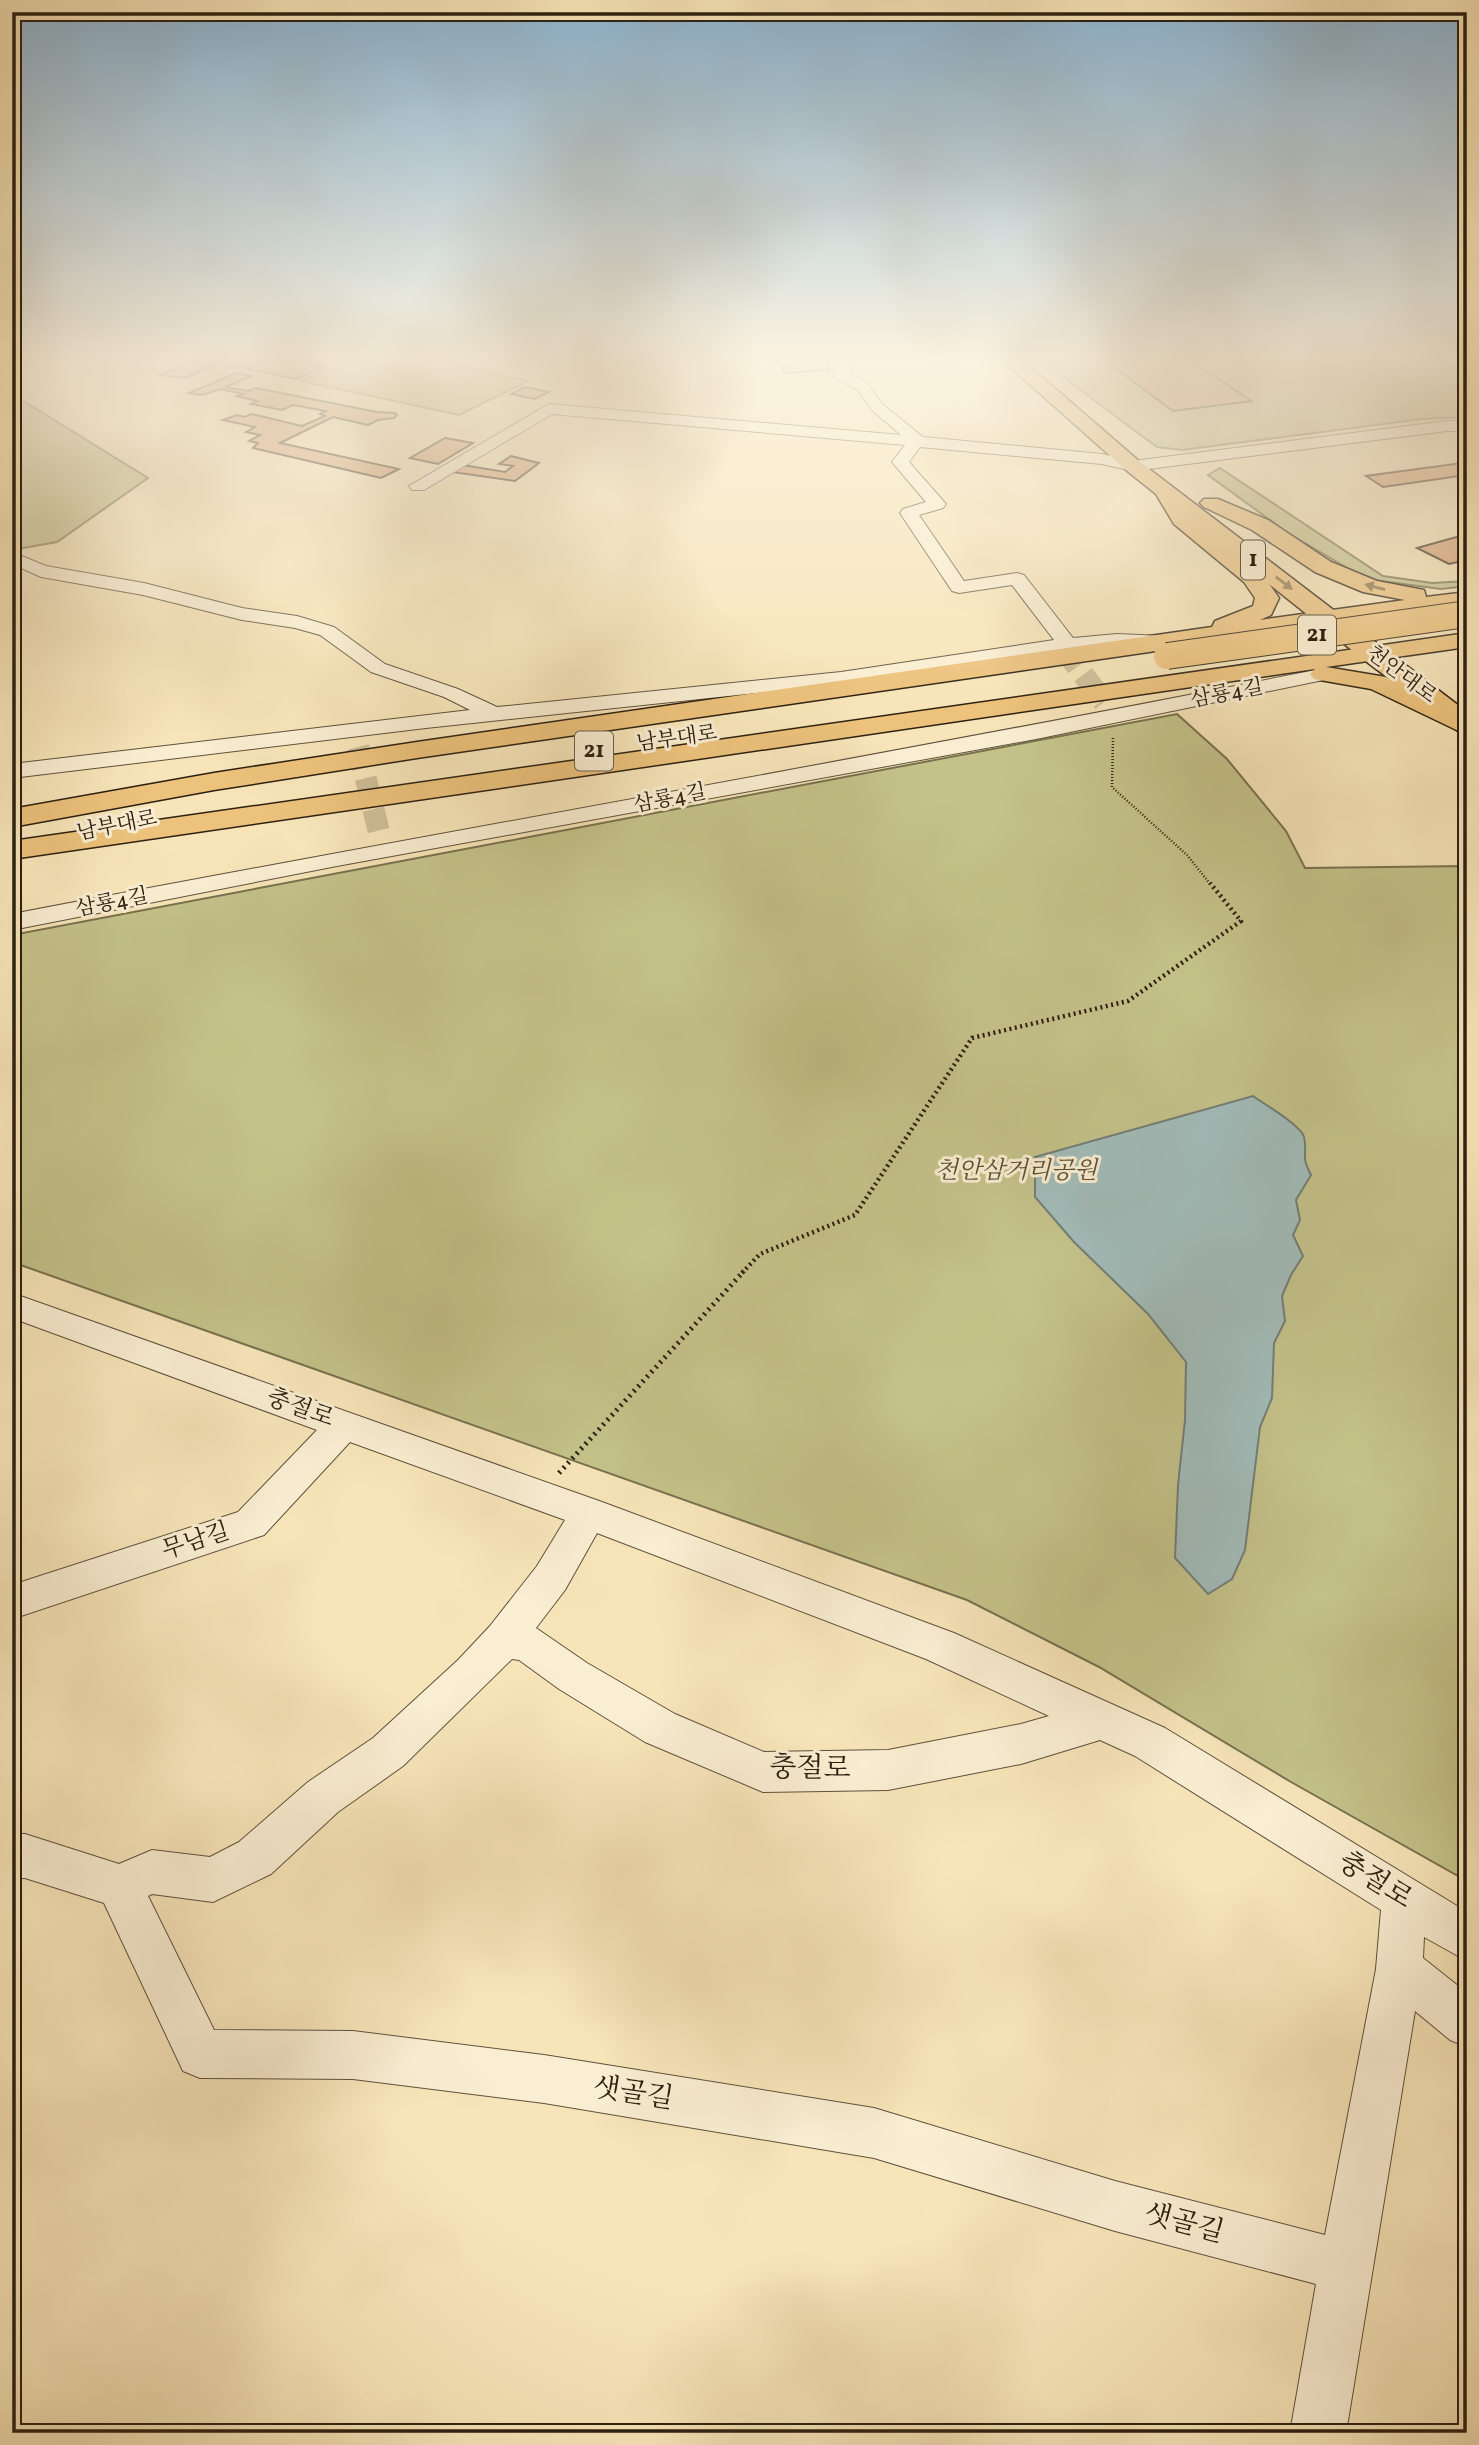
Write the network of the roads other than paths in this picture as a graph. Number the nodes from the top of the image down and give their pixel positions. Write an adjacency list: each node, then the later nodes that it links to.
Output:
1 (440, 473): 5 (street)
2 (910, 473): 14 (street)
3 (1142, 473): 6 (main road, 천안대로 / 1)
4 (1169, 473): 7 (main road, 천안대로 / 1)
5 (418, 486)
6 (1163, 489): 11 (main road, 천안대로 / 1, one-way to 11); 16 (main road)
7 (1210, 503): 9 (main road, one-way to 7); 11 (main road, 천안대로 / 1)
8 (12, 557): 21 (street)
9 (1467, 598): 11 (main road); 12 (main road)
10 (1467, 614): 16 (main road, 21, bridge)
11 (1339, 615): 15 (main road, 천안대로 / 1); 16 (main road); 17 (main road, 천안대로 / 1)
12 (1467, 625): 16 (main road, 21)
13 (1467, 640): 15 (main road)
14 (1066, 646): 16 (street); 21 (street)
15 (1401, 650): 17 (main road); 19 (main road, 천안대로 / 1)
16 (1174, 654): 24 (main road, 남부대로 / 21); 25 (main road, 남부대로 / 21)
17 (1372, 654): 20 (main road); 22 (main road, 천안대로 / 1)
18 (1326, 674): 20 (main road); 22 (main road); 26 (street, 삼룡4길)
19 (1434, 674)
20 (1213, 675): 25 (main road)
21 (492, 713): 23 (street)
22 (1467, 726)
23 (12, 771)
24 (12, 820)
25 (12, 848)
26 (12, 922)
27 (12, 1305): 28 (street, 충절로)
28 (344, 1425): 29 (street, 충절로); 30 (street, 무남길)
29 (589, 1513): 31 (street); 32 (street, 충절로)
30 (12, 1602)
31 (504, 1639): 32 (street, 충절로); 34 (street)
32 (1101, 1720): 35 (street, 충절로)
33 (12, 1856): 34 (street)
34 (119, 1886): 39 (street, 샛골길)
35 (1404, 1899): 36 (street, 충절로); 37 (street)
36 (1467, 1938)
37 (1399, 1969): 38 (street); 39 (street)
38 (1467, 2023)
39 (1345, 2266): 40 (street)
40 (1318, 2433)

